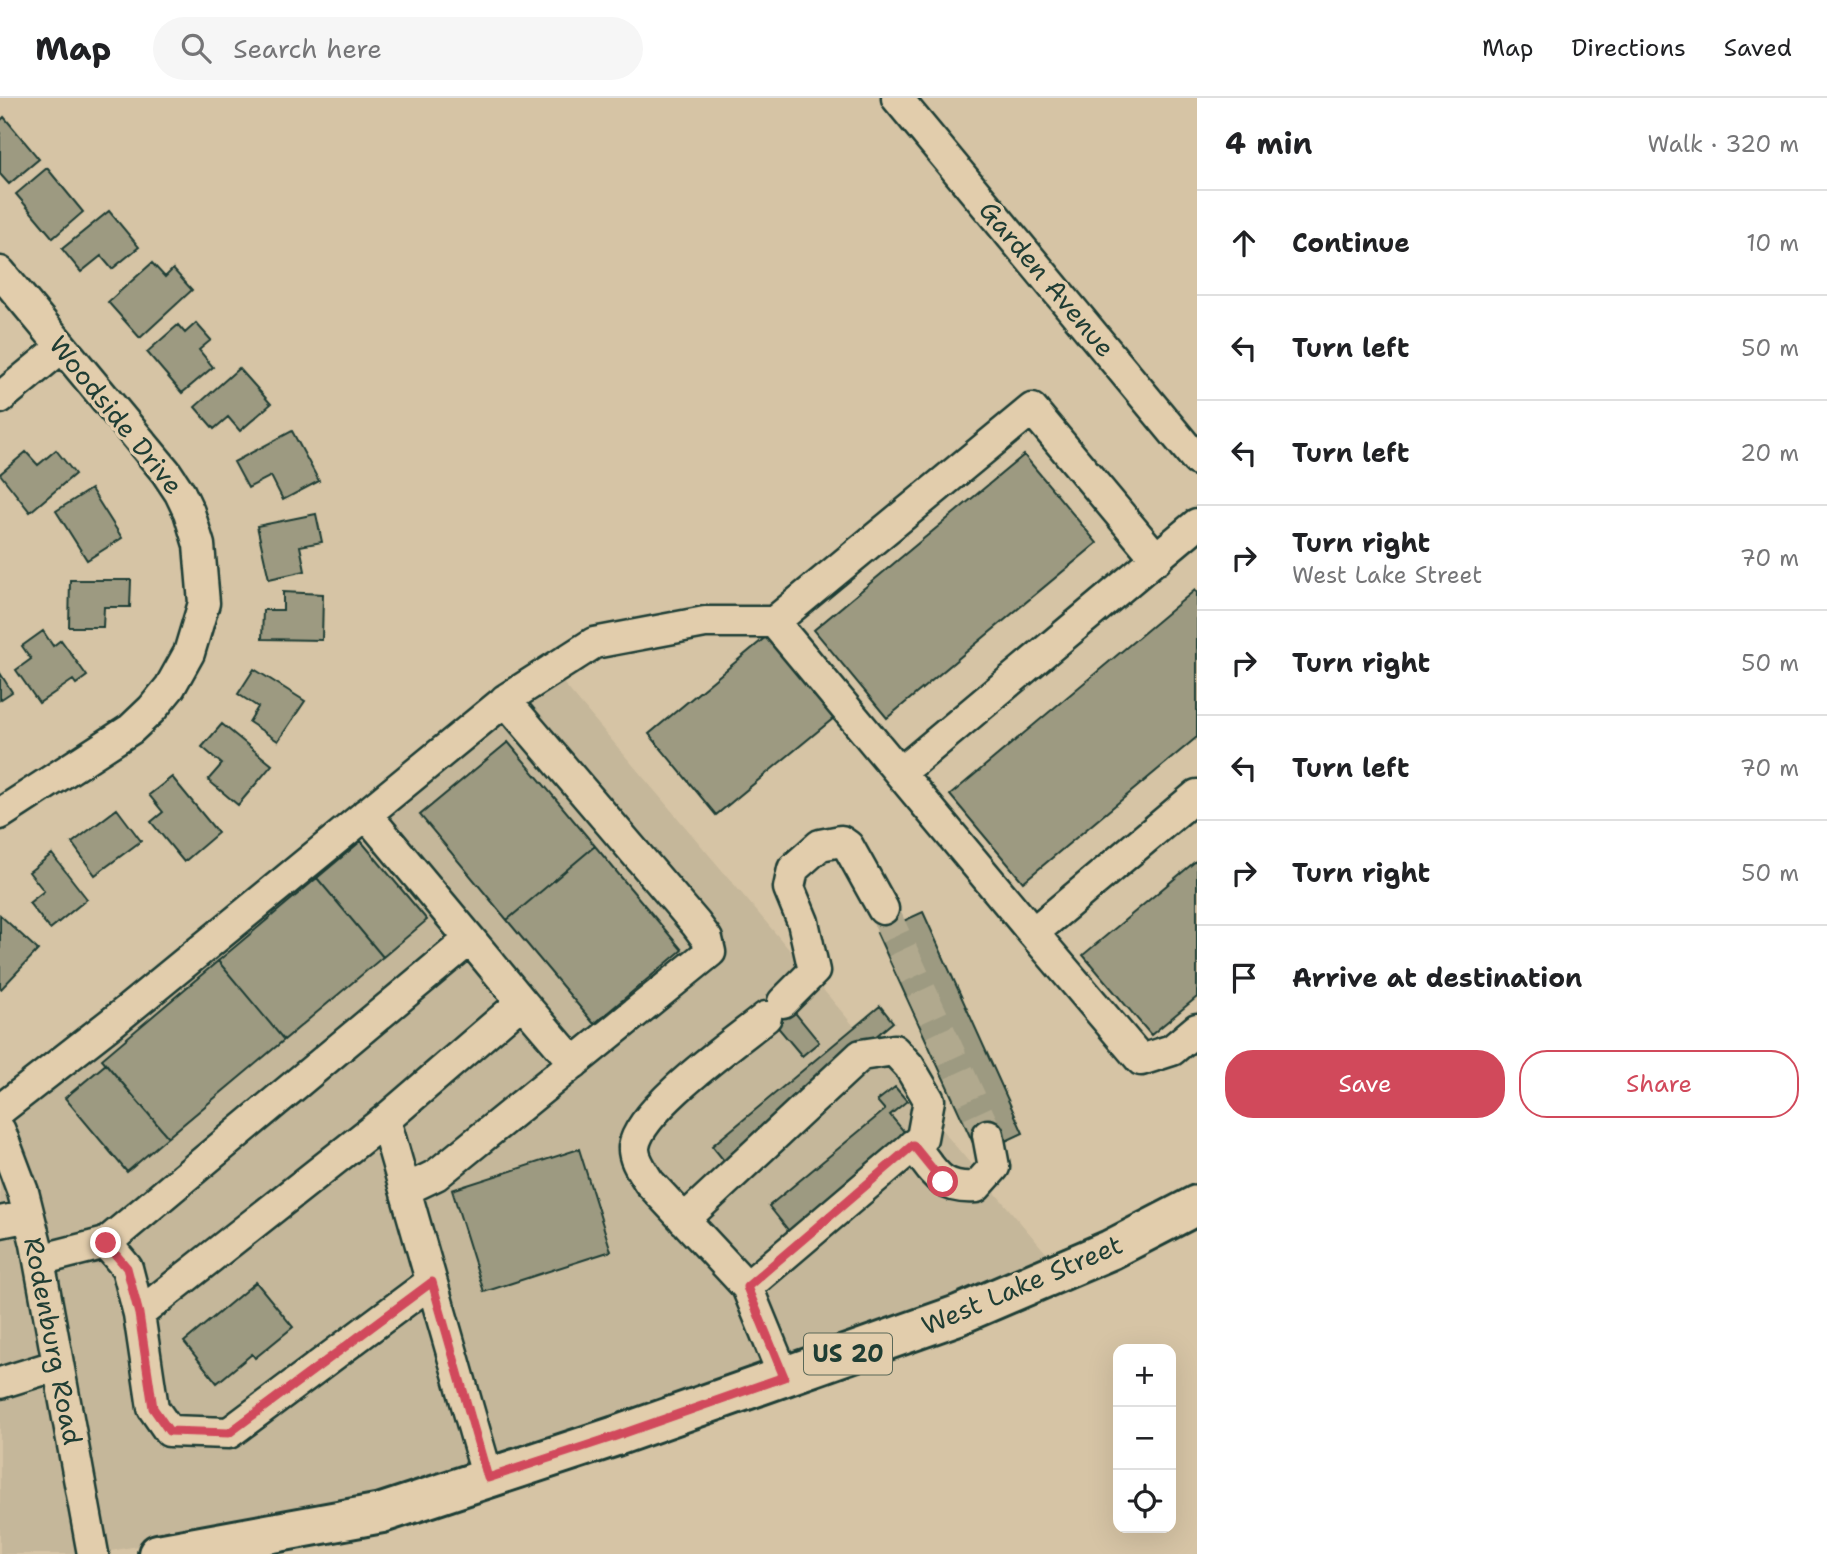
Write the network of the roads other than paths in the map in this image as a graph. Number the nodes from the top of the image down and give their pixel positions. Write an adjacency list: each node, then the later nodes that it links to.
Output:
1 (897, 98): 5 (street, Garden Avenue)
2 (0, 272): 3 (street, Woodside Drive)
3 (62, 347): 4 (street); 12 (street, Woodside Drive)
4 (0, 398)
5 (1197, 460)
6 (1197, 524): 7 (street)
7 (1157, 559): 8 (street); 10 (street)
8 (774, 622): 9 (street); 10 (street)
9 (505, 700): 13 (street); 19 (street)
10 (900, 773): 15 (street)
11 (1197, 795): 15 (street)
12 (0, 814)
13 (366, 814): 16 (street); 20 (street)
14 (883, 909): 28 (street)
15 (1033, 933): 18 (street)
16 (470, 939): 17 (street); 30 (street)
17 (522, 1002): 19 (street); 21 (street)
18 (1197, 1029)
19 (574, 1063): 25 (street)
20 (0, 1110)
21 (385, 1120): 25 (street); 34 (street)
22 (0, 1131): 27 (street, Rodenburg Road)
23 (988, 1135): 24 (street)
24 (913, 1145): 28 (street); 33 (street)
25 (405, 1190): 32 (street)
26 (1197, 1205): 36 (main road, West Lake Street / US 20)
27 (29, 1216): 29 (street); 31 (street, Rodenburg Road)
28 (684, 1220): 33 (street)
29 (0, 1222)
30 (106, 1243): 31 (street); 34 (street)
31 (39, 1260): 35 (street, Rodenburg Road)
32 (432, 1282): 34 (street); 38 (street)
33 (747, 1287): 36 (street)
34 (139, 1314)
35 (58, 1365): 37 (street); 39 (street, Rodenburg Road)
36 (784, 1377): 38 (main road, West Lake Street / US 20)
37 (0, 1383)
38 (488, 1478): 40 (main road, West Lake Street / US 20)
39 (93, 1554)
40 (158, 1554)

